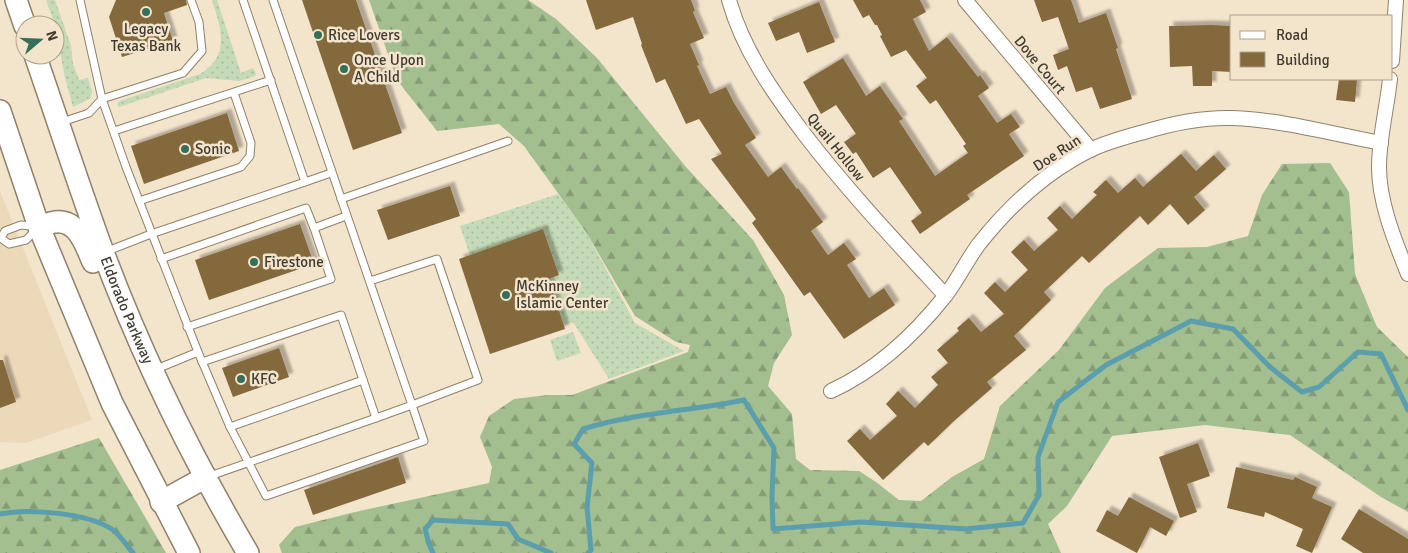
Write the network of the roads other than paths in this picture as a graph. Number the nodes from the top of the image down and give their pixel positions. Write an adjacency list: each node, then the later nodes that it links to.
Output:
1 (16, 0): 9 (main road)
2 (80, 0): 15 (lane)
3 (191, 0): 15 (lane)
4 (244, 0): 12 (lane)
5 (273, 0): 22 (lane)
6 (729, 0): 35 (street, Quail Hollow)
7 (965, 0): 21 (street, Dove Court)
8 (1396, 0): 10 (street)
9 (21, 15)
10 (1393, 46)
11 (39, 65): 17 (main road, Eldorado Parkway)
12 (271, 80): 14 (lane); 23 (lane)
13 (1390, 80): 20 (street)
14 (234, 92): 18 (lane); 25 (lane)
15 (102, 99): 17 (lane); 18 (lane)
16 (0, 111): 27 (main road)
17 (59, 123): 31 (main road, Eldorado Parkway)
18 (114, 131): 25 (lane)
19 (508, 141): 24 (lane)
20 (1381, 143): 21 (street, Doe Run); 33 (street)
21 (1091, 150): 35 (street, Doe Run)
22 (331, 173): 23 (lane); 24 (lane)
23 (305, 182): 29 (lane)
24 (341, 199): 26 (lane)
25 (138, 201): 29 (lane)
26 (346, 216): 28 (lane); 34 (lane)
27 (39, 227): 30 (lane); 30 (lane); 36 (main road); 48 (main road)
28 (314, 228): 32 (lane); 37 (lane)
29 (151, 234): 31 (lane); 32 (lane)
30 (1, 238)
31 (103, 253): 36 (main road, Eldorado Parkway)
32 (161, 259): 37 (lane)
33 (1408, 274)
34 (370, 281): 43 (lane); 43 (lane)
35 (945, 295): 42 (street, Doe Run)
36 (129, 316): 40 (main road, Eldorado Parkway)
37 (188, 328): 38 (lane)
38 (198, 352): 39 (lane); 40 (lane)
39 (202, 362): 41 (lane); 45 (lane)
40 (153, 370): 47 (main road, Eldorado Parkway)
41 (363, 380): 44 (lane); 45 (lane)
42 (832, 391)
43 (412, 404): 44 (lane); 46 (lane)
44 (376, 418): 46 (lane)
45 (230, 427): 46 (lane)
46 (247, 463): 47 (lane)
47 (206, 477): 48 (main road); 50 (main road, Eldorado Parkway)
48 (161, 502): 49 (main road)
49 (188, 553)
50 (248, 553)

